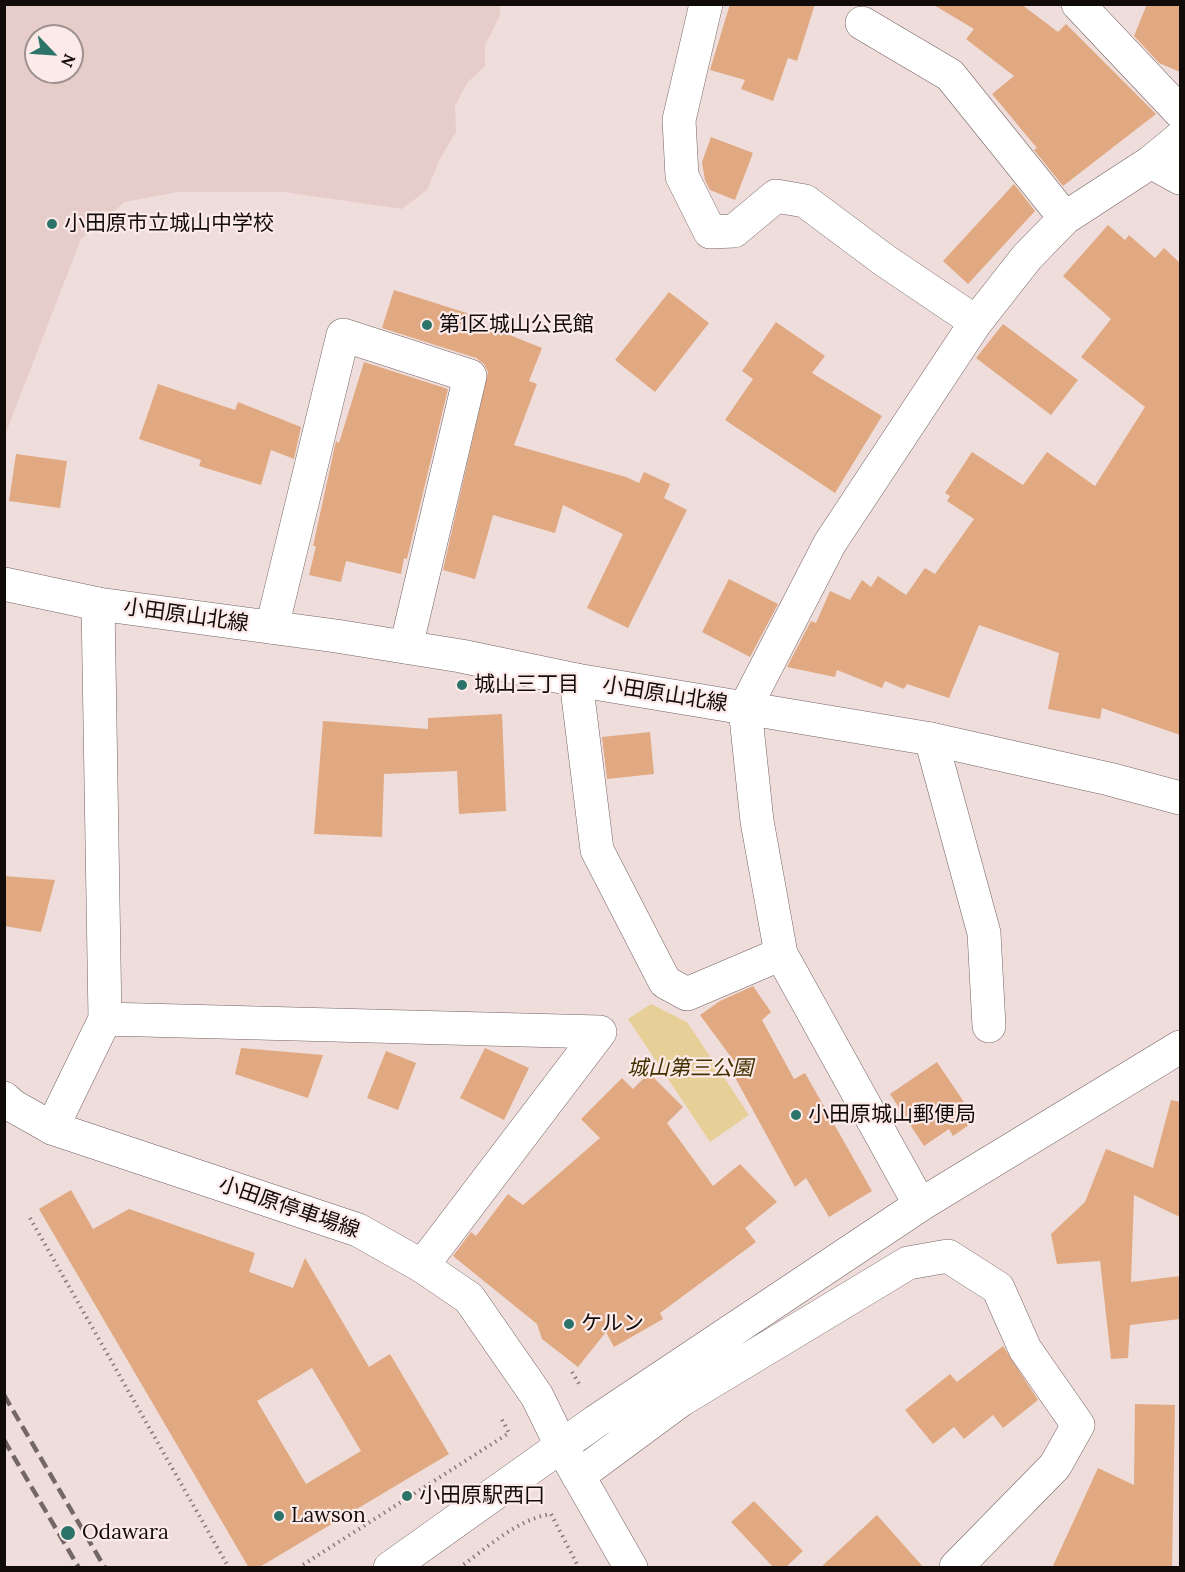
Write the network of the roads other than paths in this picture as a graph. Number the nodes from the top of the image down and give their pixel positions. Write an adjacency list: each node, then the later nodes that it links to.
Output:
1 (706, 4): 9 (street)
2 (1078, 4): 4 (street)
3 (862, 23): 8 (street)
4 (1180, 112)
5 (1180, 138): 6 (street)
6 (1151, 162): 7 (street); 8 (street)
7 (1180, 178)
8 (1065, 218): 9 (street)
9 (976, 322): 15 (street)
10 (4, 584): 11 (street, 小田原山北線)
11 (98, 604): 12 (street, 小田原山北線); 19 (street)
12 (272, 627): 13 (street, 小田原山北線); 13 (street)
13 (406, 647): 14 (street, 小田原山北線)
14 (576, 680): 15 (street, 小田原山北線); 18 (street)
15 (745, 708): 16 (street, 小田原山北線); 18 (street)
16 (931, 740): 17 (street, 小田原山北線); 20 (street)
17 (1180, 798)
18 (781, 954): 24 (street)
19 (105, 1019): 23 (street); 25 (street)
20 (989, 1026)
21 (1180, 1047): 24 (street)
22 (4, 1098): 23 (street, 小田原停車場線)
23 (52, 1128): 25 (street, 小田原停車場線)
24 (920, 1205): 26 (street)
25 (422, 1266): 26 (street, 小田原停車場線)
26 (562, 1447): 27 (street, 小田原停車場線); 29 (street)
27 (578, 1476): 28 (street); 30 (street, 小田原停車場線)
28 (956, 1567)
29 (390, 1568)
30 (631, 1568)

